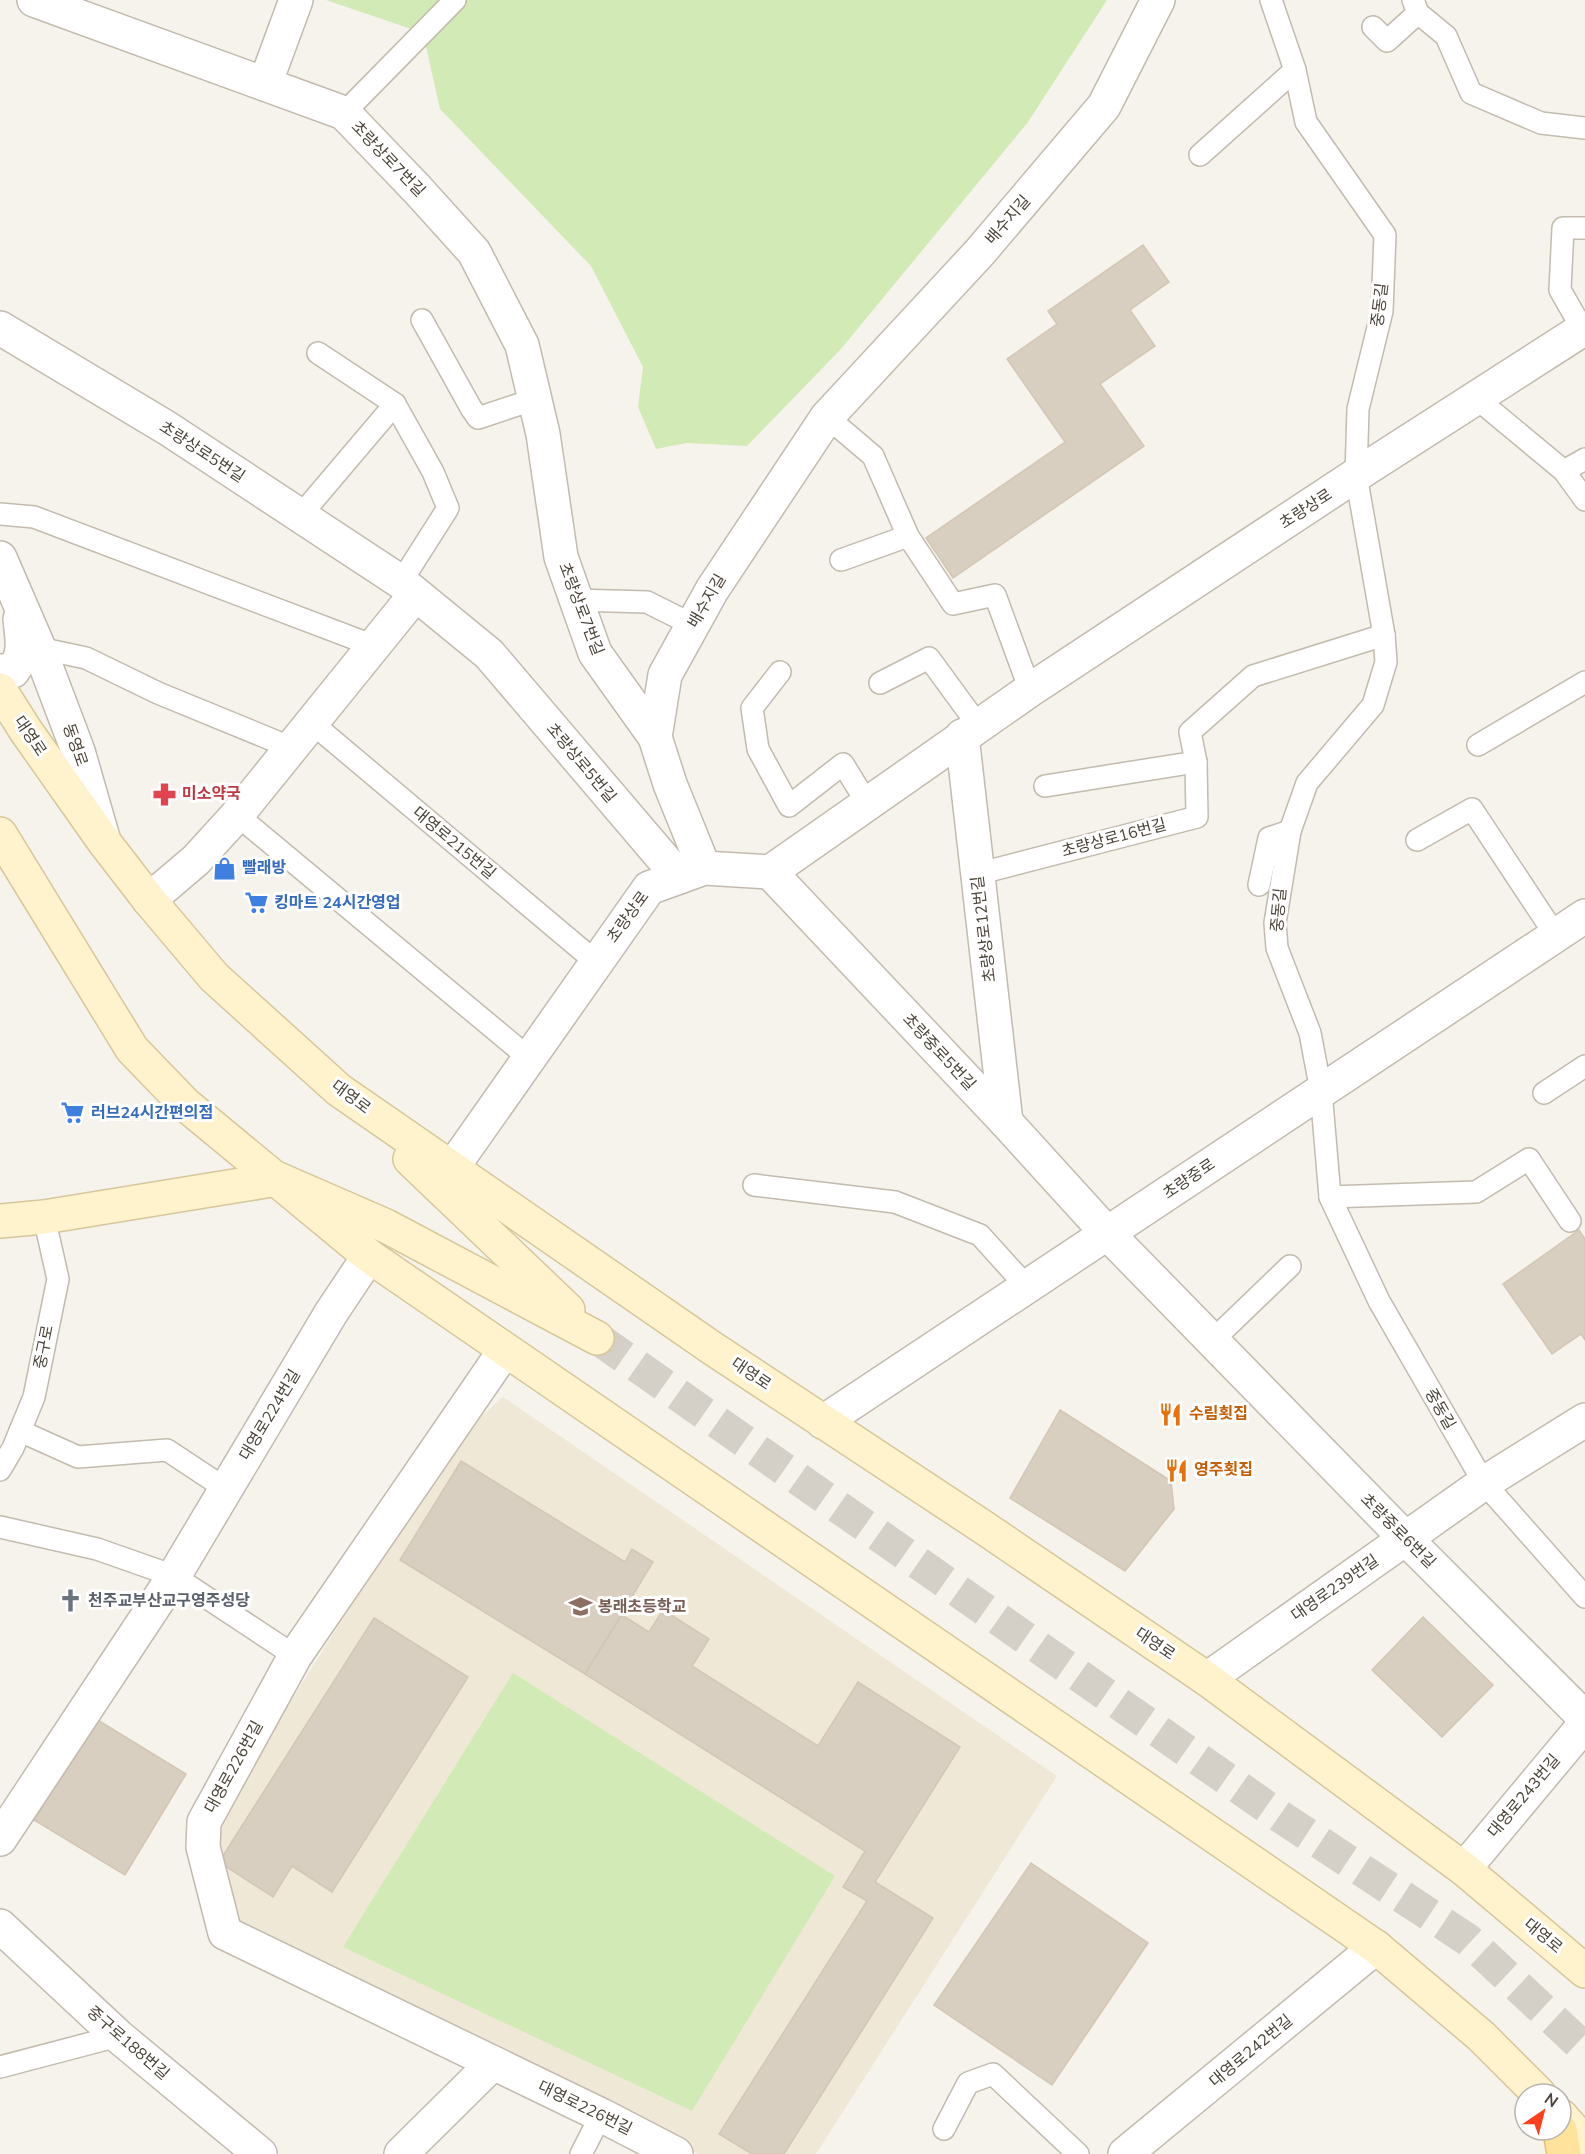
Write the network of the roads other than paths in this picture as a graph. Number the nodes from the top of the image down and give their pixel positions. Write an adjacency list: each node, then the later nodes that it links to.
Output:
1 (33, 0): 9 (street, 초량상로7번길)
2 (296, 0): 9 (street)
3 (455, 0): 10 (lane)
4 (1158, 0): 21 (street, 배수지길)
5 (1271, 0): 8 (lane, 중동길)
6 (1415, 7): 7 (lane); 11 (lane)
7 (1373, 27)
8 (1295, 70): 12 (lane); 24 (lane, 중동길)
9 (265, 84): 10 (street, 초량상로7번길)
10 (344, 113): 19 (street, 초량상로7번길)
11 (1585, 128)
12 (1200, 154)
13 (1585, 228): 16 (lane, 초량상로)
14 (422, 320): 19 (lane)
15 (0, 328): 27 (street, 초량상로5번길)
16 (1584, 329): 18 (street, 초량상로)
17 (318, 353): 20 (lane)
18 (1476, 398): 23 (lane); 24 (street, 초량상로)
19 (535, 399): 32 (street, 초량상로7번길)
20 (395, 404): 27 (lane); 31 (lane)
21 (827, 417): 28 (lane); 34 (street, 배수지길)
22 (1585, 459): 23 (lane)
23 (1564, 471): 25 (lane)
24 (1356, 475): 35 (lane, 중동길); 43 (street, 초량상로)
25 (1585, 500)
26 (0, 514): 36 (lane)
27 (300, 516): 31 (street, 초량상로5번길)
28 (908, 536): 30 (lane); 43 (lane)
29 (0, 558): 33 (street, 동영로)
30 (841, 560)
31 (408, 588): 36 (street); 57 (street, 초량상로5번길)
32 (576, 600): 34 (lane); 46 (street, 초량상로7번길)
33 (18, 602): 37 (street, 동영로); 38 (street, 동영로)
34 (693, 626): 46 (street, 배수지길)
35 (1384, 635): 49 (lane, 초량상로16번길); 53 (lane, 중동길)
36 (374, 646): 44 (street)
37 (39, 648): 48 (lane); 56 (street, 동영로)
38 (0, 670)
39 (780, 672): 51 (lane)
40 (1585, 682): 47 (lane)
41 (880, 683): 45 (lane)
42 (0, 690): 56 (main road, 대영로)
43 (1030, 690): 45 (street, 초량상로)
44 (312, 723): 48 (street); 64 (lane, 대영로215번길)
45 (970, 731): 51 (street, 초량상로); 59 (street, 초량상로12번길)
46 (655, 736): 57 (street, 초량상로7번길)
47 (1478, 745)
48 (292, 748): 52 (street)
49 (1196, 762): 50 (lane); 59 (lane, 초량상로16번길)
50 (1045, 786)
51 (867, 803): 58 (street, 초량상로)
52 (237, 815): 61 (street); 65 (lane)
53 (1290, 831): 60 (lane, 중동길); 68 (lane, 중동길)
54 (0, 834): 72 (main road)
55 (1417, 840): 63 (lane)
56 (105, 843): 61 (main road, 대영로)
57 (691, 872): 58 (street, 초량상로); 64 (street, 초량상로)
58 (770, 872): 70 (street, 초량중로5번길)
59 (977, 874): 70 (street, 초량상로12번길)
60 (1259, 885)
61 (149, 900): 67 (main road, 대영로)
62 (1585, 916): 63 (street, 초량중로)
63 (1556, 936): 68 (street, 초량중로)
64 (596, 962): 65 (street, 초량상로)
65 (529, 1058): 71 (street, 초량상로)
66 (1585, 1066): 69 (lane)
67 (339, 1090): 71 (main road, 대영로); 72 (main road)
68 (1321, 1091): 74 (lane, 중동길); 78 (street, 초량중로)
69 (1544, 1093)
70 (1006, 1122): 78 (street, 초량중로5번길)
71 (452, 1168): 85 (main road, 대영로)
72 (278, 1179): 75 (main road); 79 (main road)
73 (754, 1185): 81 (lane)
74 (1330, 1197): 77 (lane); 88 (lane, 중동길)
75 (44, 1218): 76 (main road); 86 (lane, 중구로)
76 (0, 1221)
77 (1570, 1221)
78 (1107, 1233): 81 (street, 초량중로); 82 (street, 초량중로6번길)
79 (369, 1256): 83 (main road); 89 (street, 대영로224번길)
80 (1290, 1266): 82 (lane)
81 (1027, 1287): 85 (street, 초량중로)
82 (1212, 1341): 91 (street, 초량중로6번길)
83 (505, 1350): 94 (street, 대영로226번길); 101 (main road)
84 (1585, 1420): 88 (street, 대영로239번길)
85 (824, 1422): 95 (main road, 대영로)
86 (20, 1431): 87 (lane, 중구로); 89 (lane)
87 (0, 1470)
88 (1484, 1483): 91 (street, 대영로239번길); 93 (lane, 중동길)
89 (226, 1489): 92 (street, 대영로224번길)
90 (0, 1527): 92 (lane)
91 (1404, 1538): 95 (street, 대영로239번길); 96 (street, 초량중로6번길)
92 (174, 1576): 94 (lane); 98 (street, 대영로224번길)
93 (1585, 1597)
94 (295, 1656): 104 (street, 대영로226번길)
95 (1207, 1679): 99 (main road, 대영로)
96 (1585, 1718)
97 (1585, 1724): 99 (street, 대영로243번길)
98 (0, 1839)
99 (1464, 1869): 102 (main road, 대영로)
100 (0, 1926): 103 (street, 중구로188번길)
101 (1376, 1947): 106 (main road); 116 (street, 대영로242번길)
102 (1585, 1971)
103 (118, 2036): 105 (lane); 111 (street, 중구로188번길)
104 (493, 2063): 107 (street, 대영로226번길); 112 (street)
105 (0, 2067)
106 (1527, 2082)
107 (601, 2115): 113 (lane); 114 (street, 대영로226번길)
108 (944, 2129): 115 (lane)
109 (1573, 2130): 110 (main road)
110 (1585, 2143)
111 (260, 2154)
112 (401, 2154)
113 (581, 2154)
114 (676, 2154)
115 (1078, 2154)
116 (1125, 2154)

